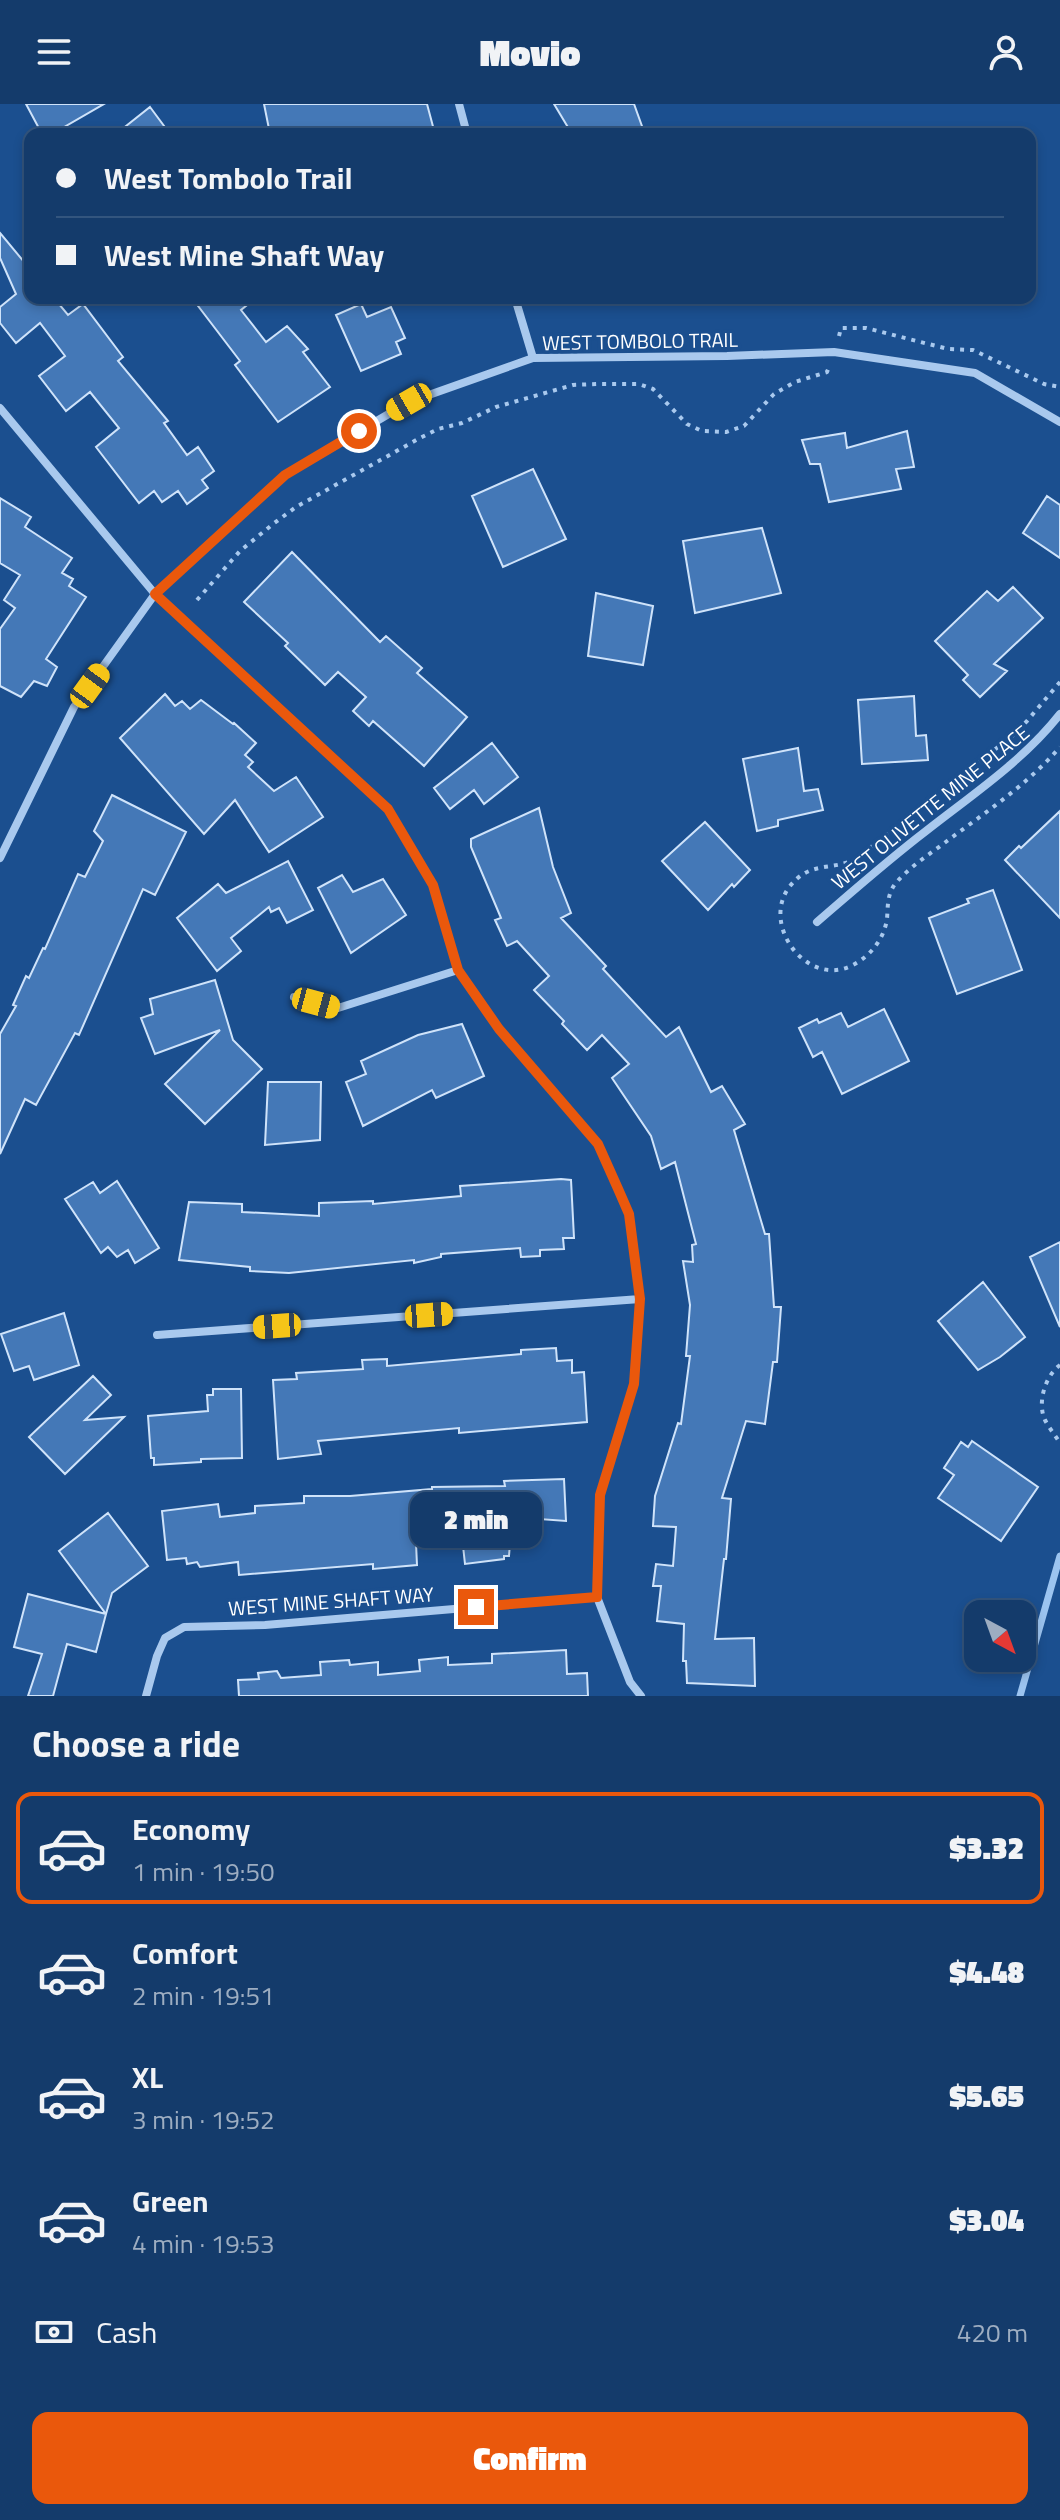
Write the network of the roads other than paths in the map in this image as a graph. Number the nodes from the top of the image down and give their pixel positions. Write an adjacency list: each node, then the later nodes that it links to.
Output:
1 (459, 104): 2 (street)
2 (465, 128)
3 (517, 304): 4 (street)
4 (533, 358): 6 (street, WEST TOMBOLO TRAIL); 7 (street, WEST TOMBOLO TRAIL)
5 (0, 408): 7 (street)
6 (1060, 422)
7 (155, 594): 9 (street, WEST TOMBOLO TRAIL); 11 (street)
8 (1060, 714): 10 (street, WEST OLIVETTE MINE PLACE)
9 (0, 858)
10 (817, 922)
11 (458, 970): 12 (street); 13 (street)
12 (294, 997)
13 (640, 1299): 14 (street); 15 (street)
14 (157, 1335)
15 (597, 1597): 16 (street, WEST MINE SHAFT WAY); 17 (street)
16 (146, 1696)
17 (641, 1696)

